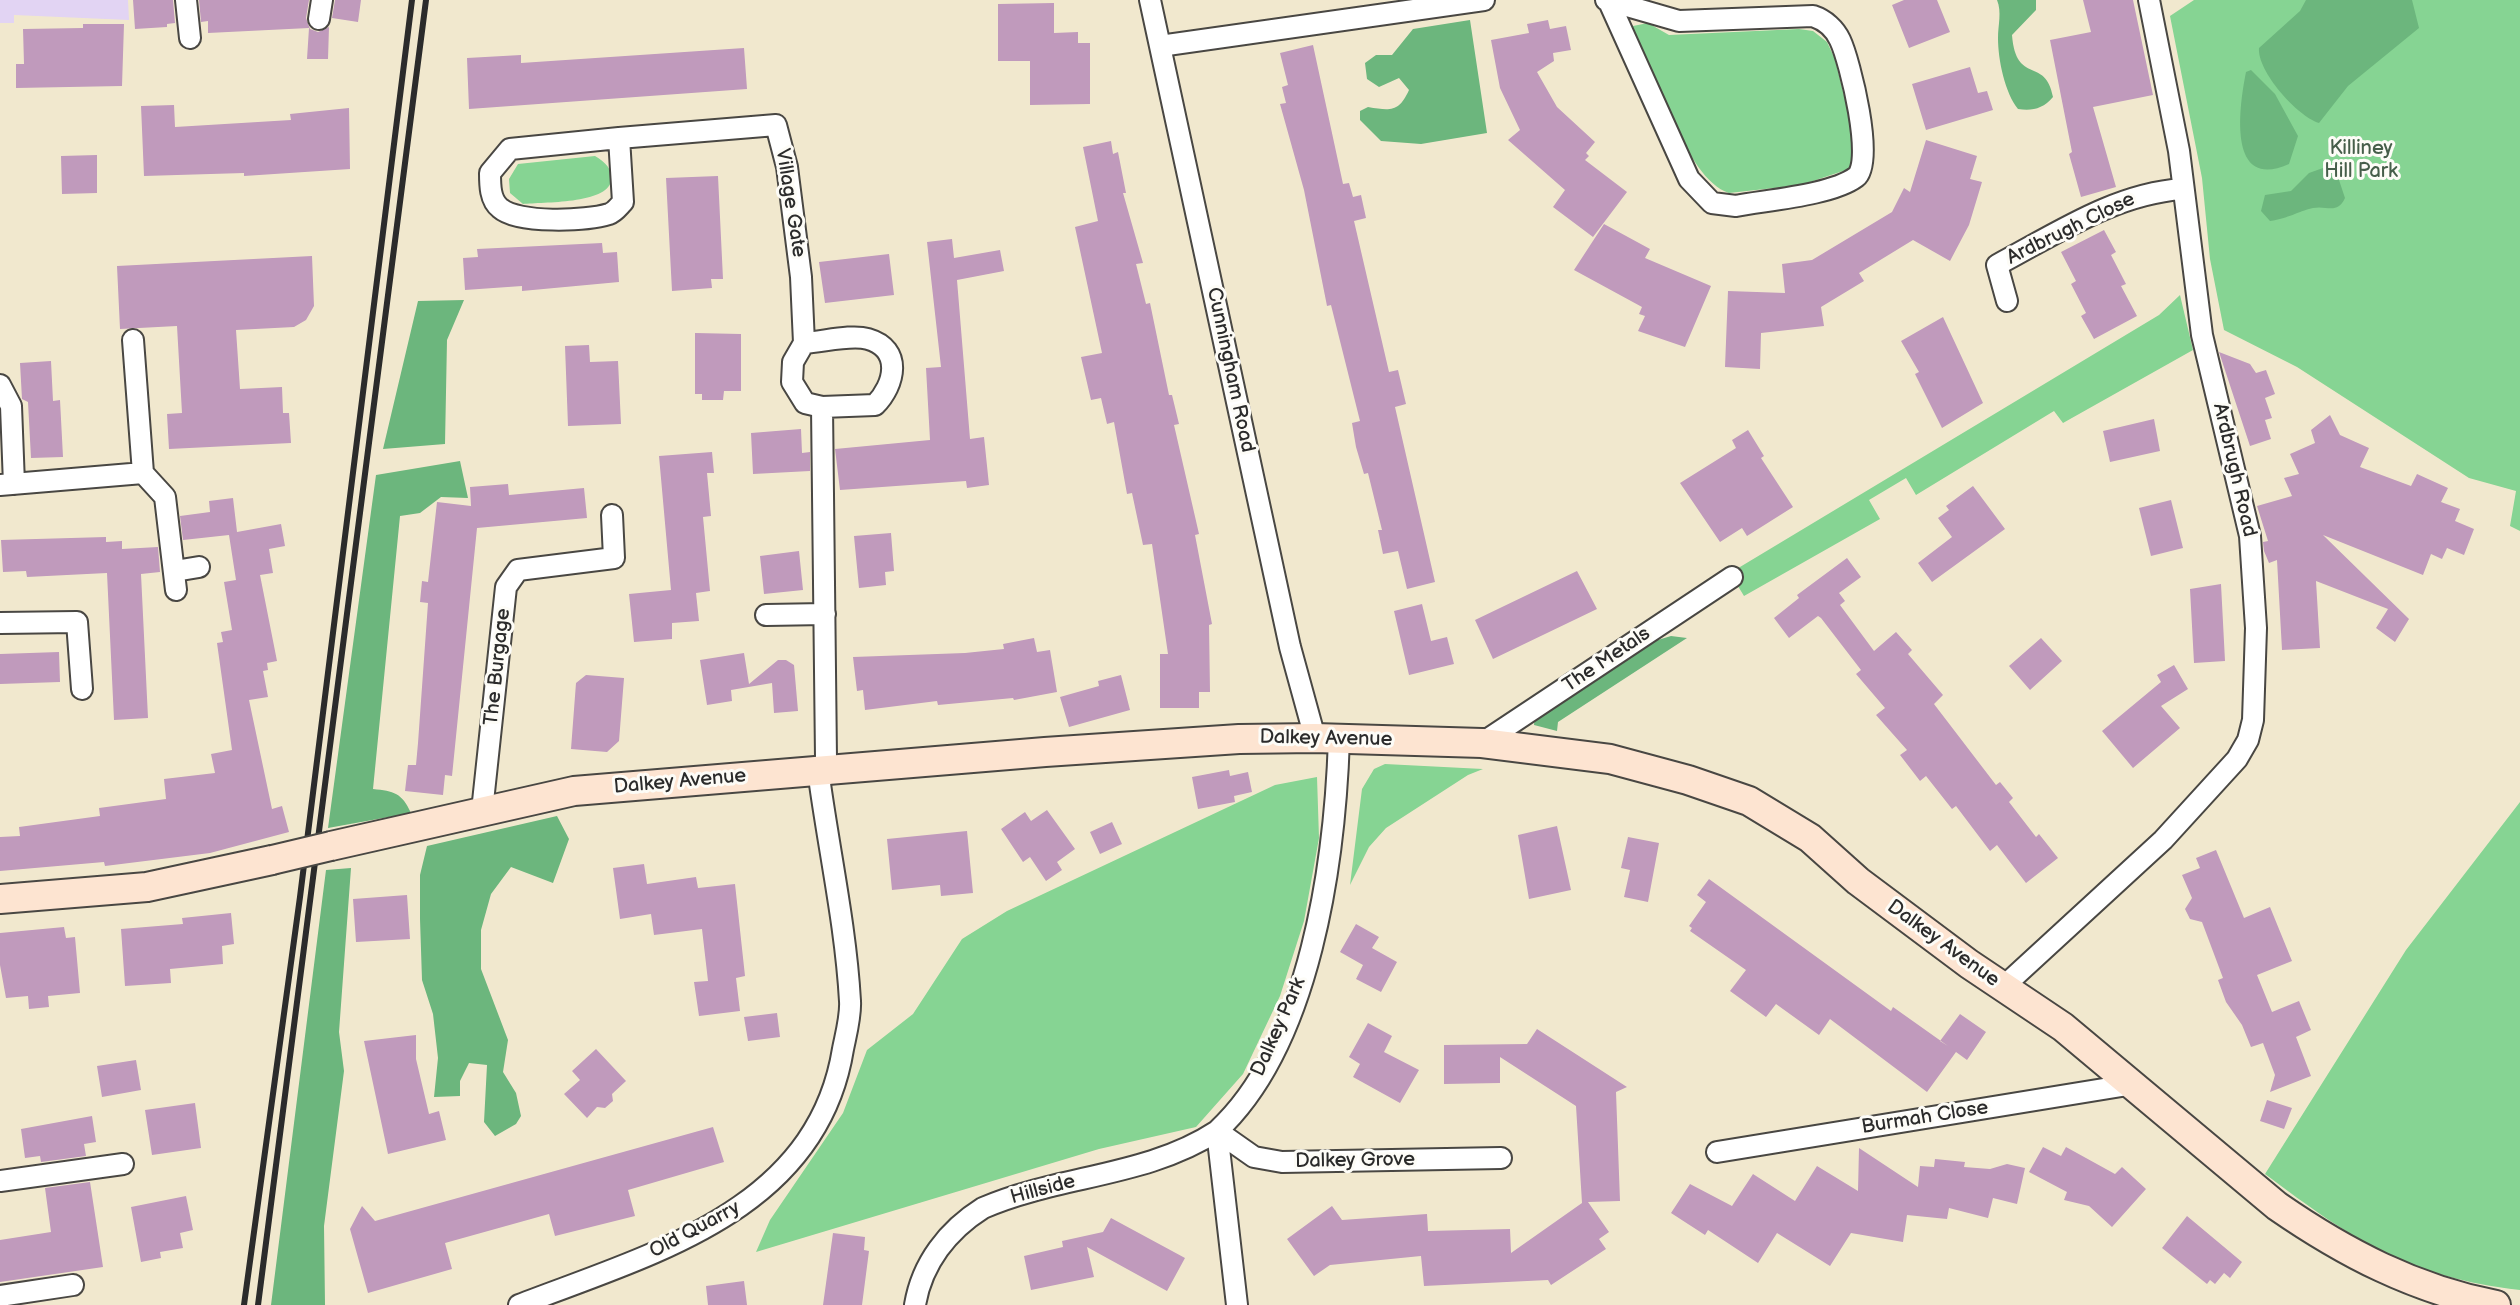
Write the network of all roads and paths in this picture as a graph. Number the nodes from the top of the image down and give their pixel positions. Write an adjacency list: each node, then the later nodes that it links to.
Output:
1 (186, 0): 6 (street)
2 (1150, 0): 7 (street, Cunningham Road)
3 (1484, 0): 7 (street)
4 (2149, 0): 9 (street, Ardbrugh Road)
5 (1608, 1): 5 (street)
6 (190, 38)
7 (1160, 46): 24 (street, Cunningham Road)
8 (619, 138): 8 (street, Village Gate); 12 (street, Village Gate)
9 (2182, 189): 10 (street, Ardbrugh Close); 29 (street, Ardbrugh Road)
10 (2007, 301)
11 (133, 340): 15 (street)
12 (804, 343): 14 (street, Village Gate); 14 (street)
13 (0, 385): 16 (street)
14 (822, 407): 20 (street)
15 (143, 473): 16 (street); 18 (street)
16 (7, 484)
17 (612, 515): 27 (street, The Burgage)
18 (199, 567)
19 (1732, 577): 25 (street, The Metals)
20 (825, 614): 21 (street); 26 (street)
21 (766, 615)
22 (0, 623): 23 (street)
23 (82, 689)
24 (1327, 738): 25 (street, Dalkey Avenue); 26 (street, Dalkey Avenue); 31 (street, Dalkey Park)
25 (1482, 743): 29 (street, Dalkey Avenue)
26 (823, 770): 27 (street, Dalkey Avenue); 38 (street, Old Quarry)
27 (482, 811): 28 (street, Dalkey Avenue, bridge)
28 (0, 899)
29 (2003, 987): 30 (street, Dalkey Avenue)
30 (2134, 1084): 32 (street, Burmah Close); 41 (street, Dalkey Avenue)
31 (1217, 1131): 33 (street, Dalkey Grove); 39 (street, Hillside); 40 (street)
32 (1717, 1152)
33 (1501, 1158)
34 (123, 1164): 35 (street)
35 (0, 1181)
36 (73, 1285): 37 (street)
37 (0, 1296)
38 (519, 1305)
39 (915, 1305)
40 (1237, 1305)
41 (2496, 1305)

